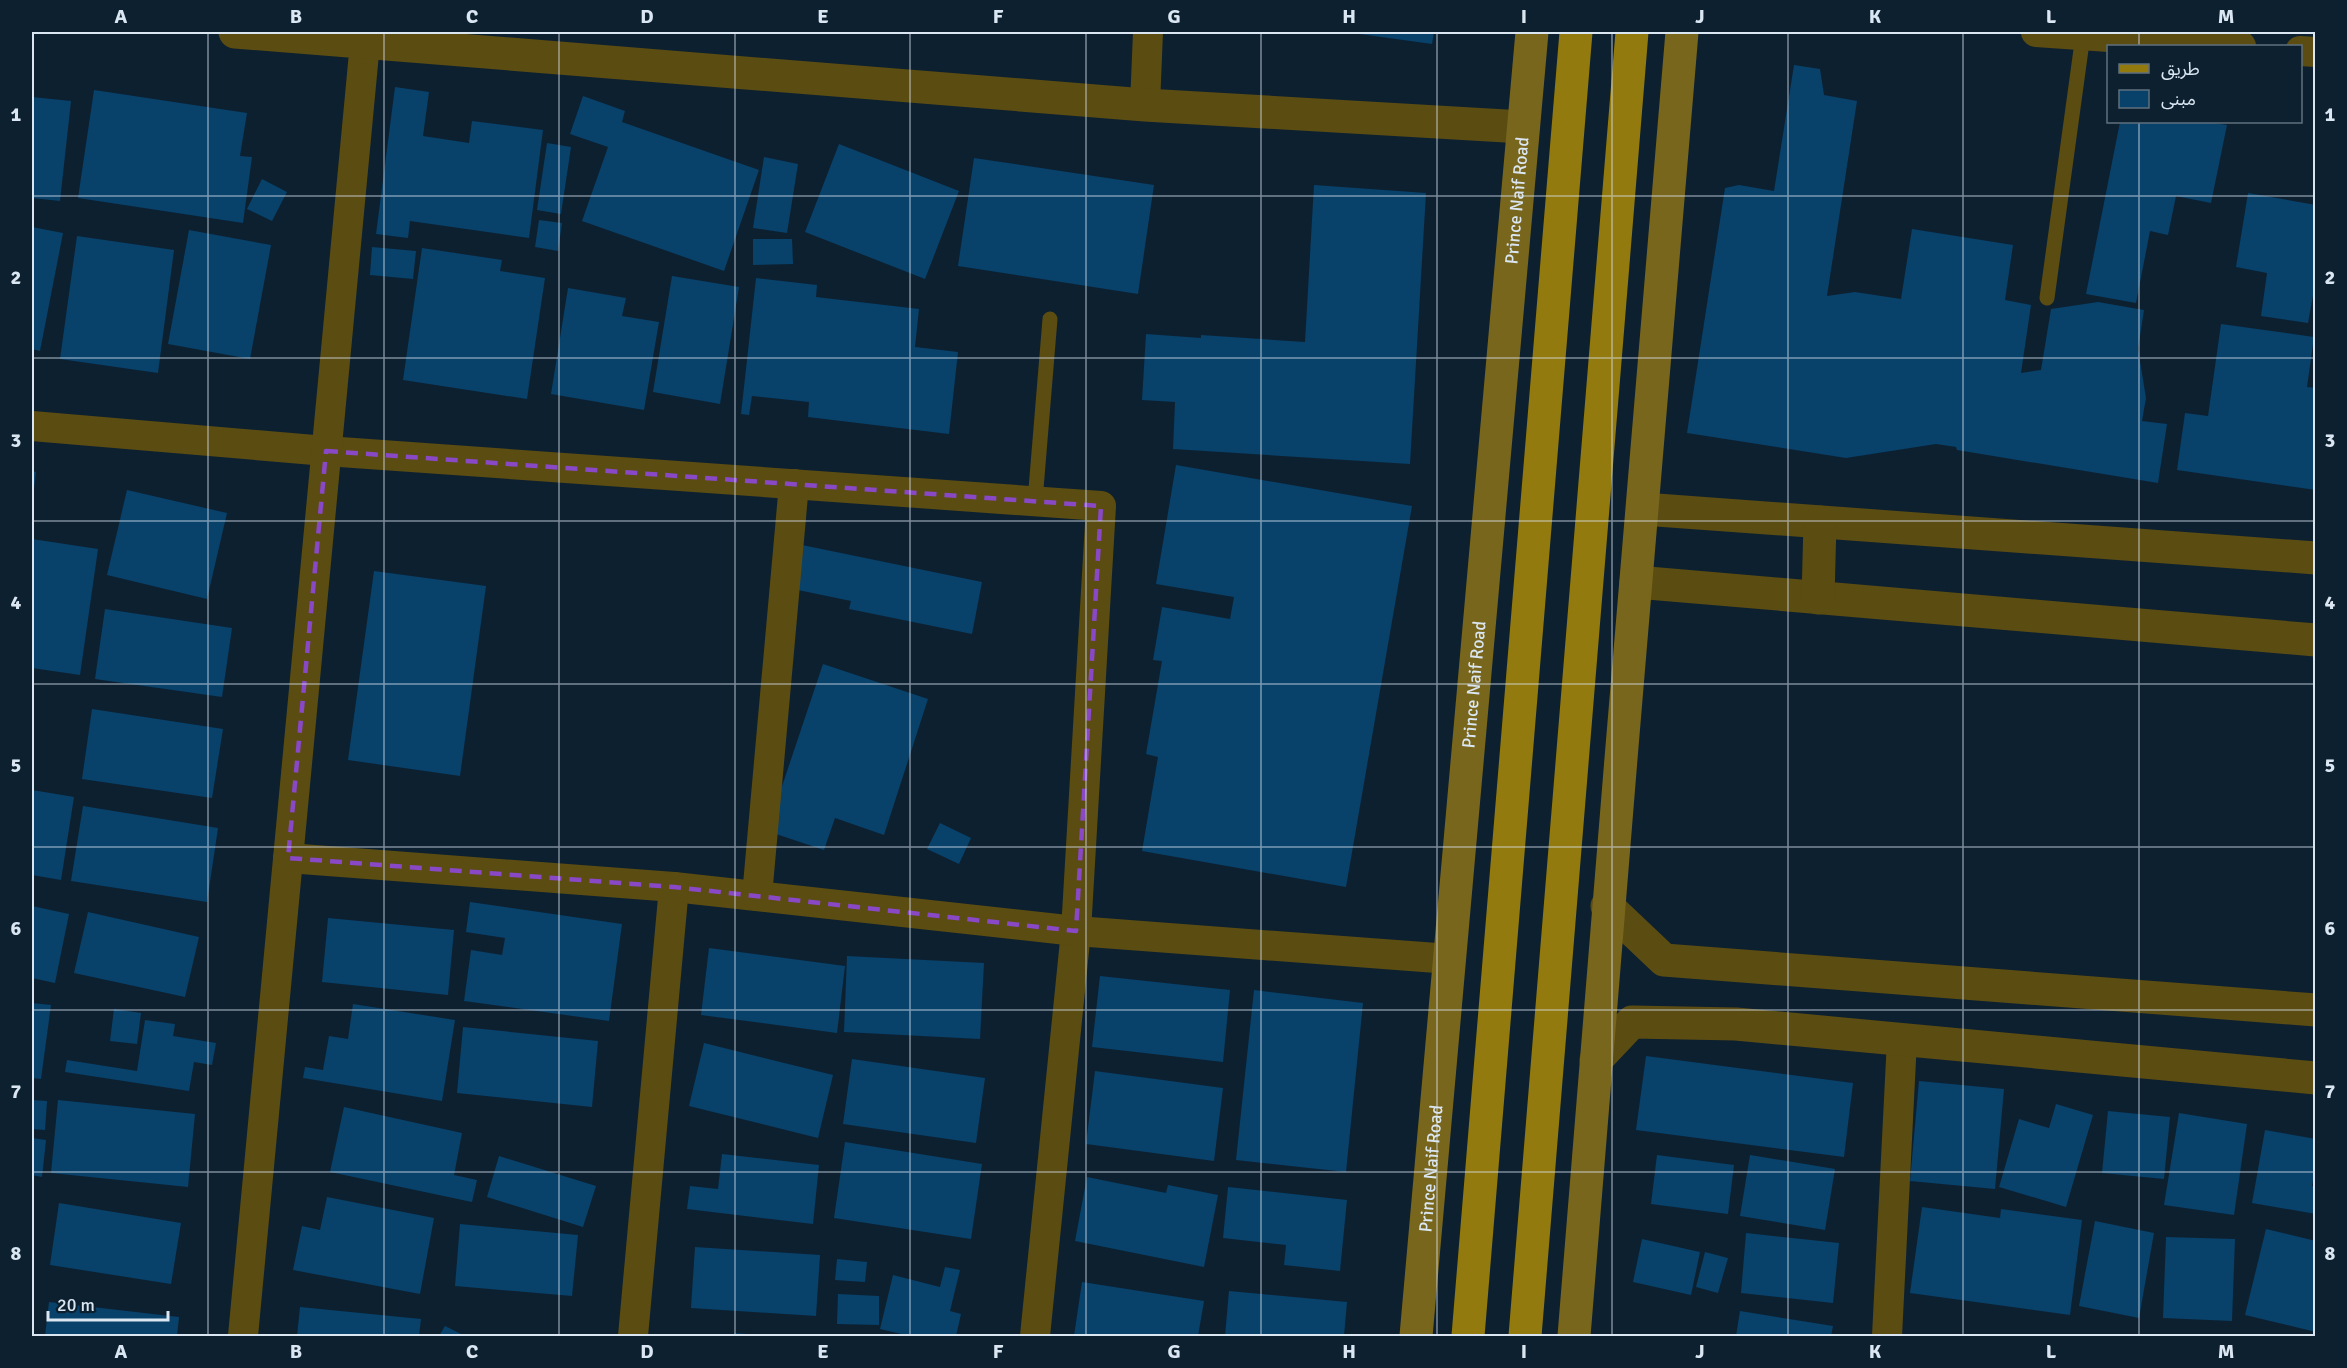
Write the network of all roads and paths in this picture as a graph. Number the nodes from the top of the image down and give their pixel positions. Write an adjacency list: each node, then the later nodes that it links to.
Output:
1 (235, 32): 9 (street)
2 (1148, 32): 11 (street)
3 (1532, 32): 12 (main road, Prince Naif Road)
4 (1576, 32): 39 (main road)
5 (1632, 32): 40 (main road)
6 (1682, 32): 19 (main road)
7 (2036, 32): 8 (street)
8 (2083, 35): 10 (street); 13 (lane)
9 (365, 37): 11 (street); 16 (street)
10 (2227, 45)
11 (1145, 105): 12 (street)
12 (1523, 127): 30 (main road, Prince Naif Road)
13 (2047, 298)
14 (1050, 320): 18 (lane)
15 (32, 426): 16 (street)
16 (326, 451): 17 (street); 25 (street)
17 (794, 484): 18 (street); 27 (street)
18 (1035, 501): 29 (street)
19 (1643, 509): 20 (street); 22 (main road)
20 (1820, 522): 21 (street); 23 (street)
21 (2316, 558)
22 (1636, 582): 23 (street); 28 (main road)
23 (1818, 598): 24 (street)
24 (2316, 640)
25 (288, 858): 26 (street); 35 (street)
26 (674, 887): 27 (street); 36 (street)
27 (757, 896): 29 (street)
28 (1607, 906): 31 (street); 33 (main road)
29 (1076, 931): 30 (street); 37 (street)
30 (1450, 959): 38 (main road, Prince Naif Road)
31 (2316, 1010)
32 (1902, 1040): 33 (street); 34 (street); 42 (street)
33 (1596, 1060): 41 (main road)
34 (2316, 1078)
35 (243, 1336)
36 (633, 1336)
37 (1035, 1336)
38 (1416, 1336)
39 (1468, 1336)
40 (1525, 1336)
41 (1574, 1336)
42 (1887, 1336)

